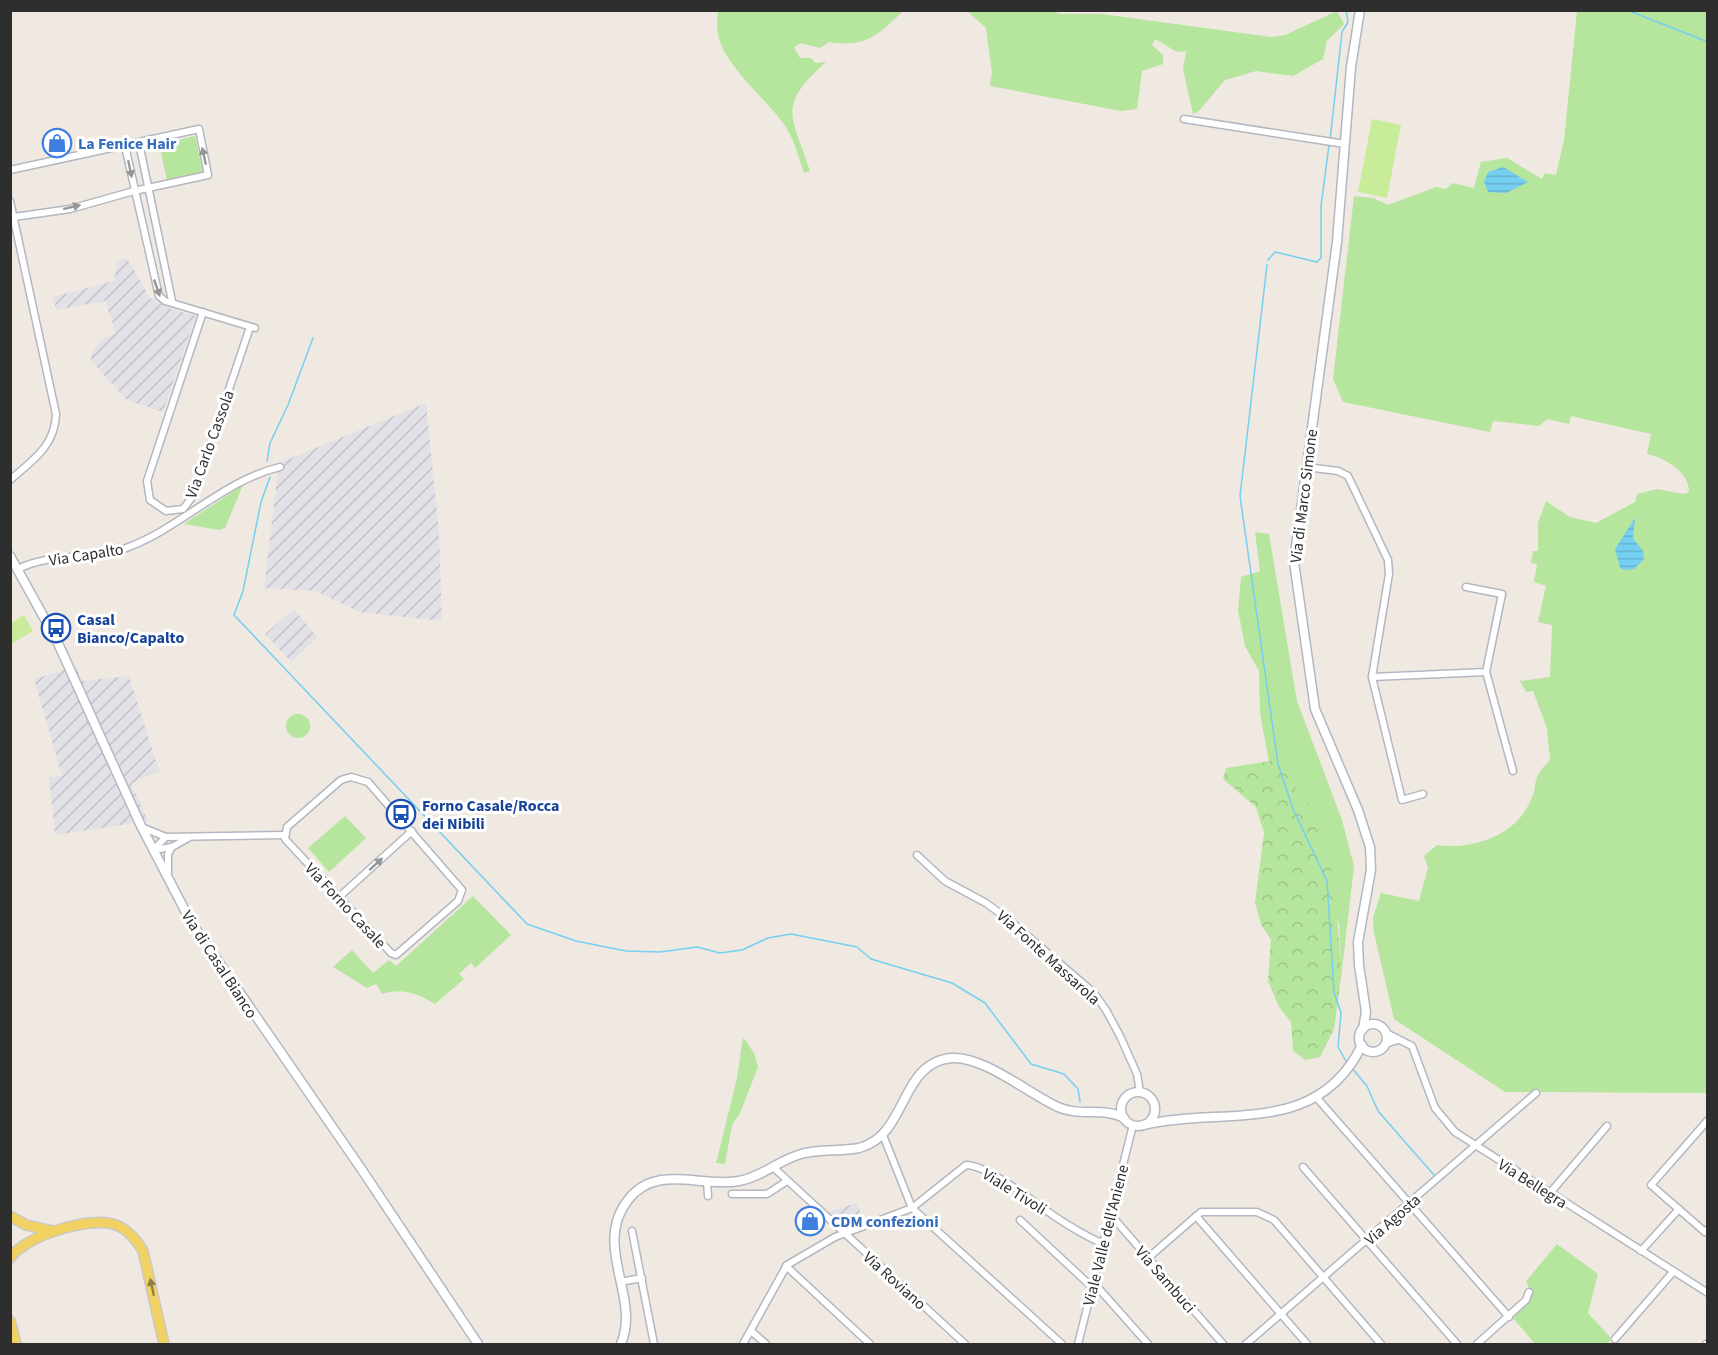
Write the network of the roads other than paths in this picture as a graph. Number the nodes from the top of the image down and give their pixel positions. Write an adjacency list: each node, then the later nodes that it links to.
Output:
1 (1360, 10): 4 (street, Via di Marco Simone)
2 (1184, 119): 4 (street)
3 (139, 143): 5 (street); 7 (street); 7 (street, one-way to 3)
4 (1345, 144): 18 (street, Via di Marco Simone)
5 (125, 146): 6 (street); 8 (street, one-way to 8)
6 (10, 170)
7 (149, 188): 8 (street); 11 (street)
8 (134, 190): 10 (street, one-way to 8); 12 (street)
9 (10, 201): 10 (street)
10 (14, 217): 19 (street)
11 (162, 249): 12 (street); 13 (street)
12 (148, 251): 14 (street)
13 (164, 257): 14 (street); 15 (street)
14 (150, 260): 15 (street, one-way to 15)
15 (172, 301): 16 (street)
16 (203, 312): 16 (street, Via Carlo Cassola)
17 (280, 467): 21 (street, Via Capalto)
18 (1305, 467): 24 (street); 37 (street, Via di Marco Simone)
19 (10, 480)
20 (10, 556): 21 (street, Via di Casal Bianco)
21 (18, 569): 27 (street, Via di Casal Bianco)
22 (1466, 587): 23 (street)
23 (1486, 672): 24 (street); 25 (street)
24 (1372, 677): 26 (street)
25 (1513, 771)
26 (1423, 794)
27 (141, 826): 31 (street); 33 (street, Via di Casal Bianco)
28 (412, 831): 29 (street, Via Forno Casale); 36 (street, one-way to 28); 36 (street, Via Forno Casale)
29 (285, 835): 30 (street); 36 (street, Via Forno Casale)
30 (194, 836): 31 (street); 32 (street)
31 (166, 837): 33 (street)
32 (172, 847): 33 (street); 35 (street)
33 (153, 850): 35 (street, Via di Casal Bianco)
34 (917, 855): 45 (street, Via Fonte Massarola)
35 (171, 885): 97 (street, Via di Casal Bianco)
36 (339, 897)
37 (1366, 1007): 38 (street, Via di Marco Simone); 39 (street, Via di Marco Simone)
38 (1363, 1029): 39 (street); 42 (street)
39 (1383, 1029): 40 (street, Via Bellegra); 41 (street)
40 (1399, 1040): 41 (street); 58 (street, Via Bellegra)
41 (1386, 1044): 43 (street)
42 (1362, 1045): 43 (street); 44 (street)
43 (1373, 1052): 44 (street)
44 (1354, 1062): 47 (street)
45 (1140, 1092): 48 (street); 49 (street)
46 (1536, 1092): 58 (street, Via Agosta)
47 (1316, 1096): 52 (street); 66 (street)
48 (1123, 1103): 50 (street); 51 (street)
49 (1155, 1109): 52 (street); 55 (street)
50 (1105, 1113): 51 (street); 57 (street)
51 (1124, 1118): 54 (street)
52 (1177, 1119): 55 (street)
53 (1707, 1120): 68 (street)
54 (1133, 1125): 55 (street); 69 (street, Viale Valle dell'Aniene)
55 (1143, 1125)
56 (1607, 1126): 63 (street)
57 (883, 1135): 59 (street); 67 (street)
58 (1475, 1146): 63 (street, Via Bellegra); 66 (street, Via Agosta)
59 (773, 1167): 61 (street, Via Roviano); 62 (street)
60 (1303, 1167): 77 (street)
61 (787, 1181): 64 (street); 76 (street, Via Roviano)
62 (707, 1182): 65 (street); 86 (street)
63 (1550, 1193): 79 (street, Via Bellegra)
64 (732, 1194)
65 (708, 1196)
66 (1410, 1203): 77 (street, Via Agosta); 91 (street)
67 (912, 1208): 76 (street, Viale Tivoli); 78 (street, Viale Tivoli); 104 (street)
68 (1679, 1209): 73 (street); 79 (street)
69 (1110, 1214): 78 (street, Viale Valle dell'Aniene); 81 (street, Via Sambuci)
70 (10, 1216): 74 (main road)
71 (1196, 1216): 81 (street); 85 (street); 90 (street)
72 (1020, 1220): 87 (street)
73 (1707, 1229)
74 (61, 1230): 80 (main road); 96 (main road, one-way to 74)
75 (632, 1231): 84 (street)
76 (844, 1233): 82 (street, Viale Tivoli); 103 (street, Via Roviano)
77 (1366, 1241): 85 (street, Via Agosta); 111 (street)
78 (1103, 1244): 87 (street, Viale Valle dell'Aniene)
79 (1641, 1251): 83 (street, Via Bellegra)
80 (10, 1258)
81 (1148, 1258): 107 (street, Via Sambuci)
82 (786, 1266): 93 (street); 102 (street)
83 (1673, 1272): 89 (street, Via Bellegra); 94 (street)
84 (642, 1278): 86 (street); 99 (street)
85 (1324, 1278): 90 (street, Via Agosta); 110 (street)
86 (620, 1282): 98 (street)
87 (1092, 1284): 105 (street, Viale Valle dell'Aniene); 106 (street)
88 (1529, 1292): 91 (street)
89 (1707, 1293)
90 (1281, 1314): 108 (street, Via Agosta); 109 (street)
91 (1509, 1317): 112 (street)
92 (10, 1321): 95 (main road)
93 (751, 1331): 100 (street); 101 (street)
94 (1615, 1339)
95 (16, 1344)
96 (164, 1344)
97 (478, 1344)
98 (621, 1344)
99 (654, 1344)
100 (743, 1344)
101 (766, 1344)
102 (870, 1344)
103 (965, 1344)
104 (1062, 1344)
105 (1078, 1344)
106 (1148, 1344)
107 (1222, 1344)
108 (1246, 1344)
109 (1308, 1344)
110 (1381, 1344)
111 (1457, 1344)
112 (1477, 1344)

